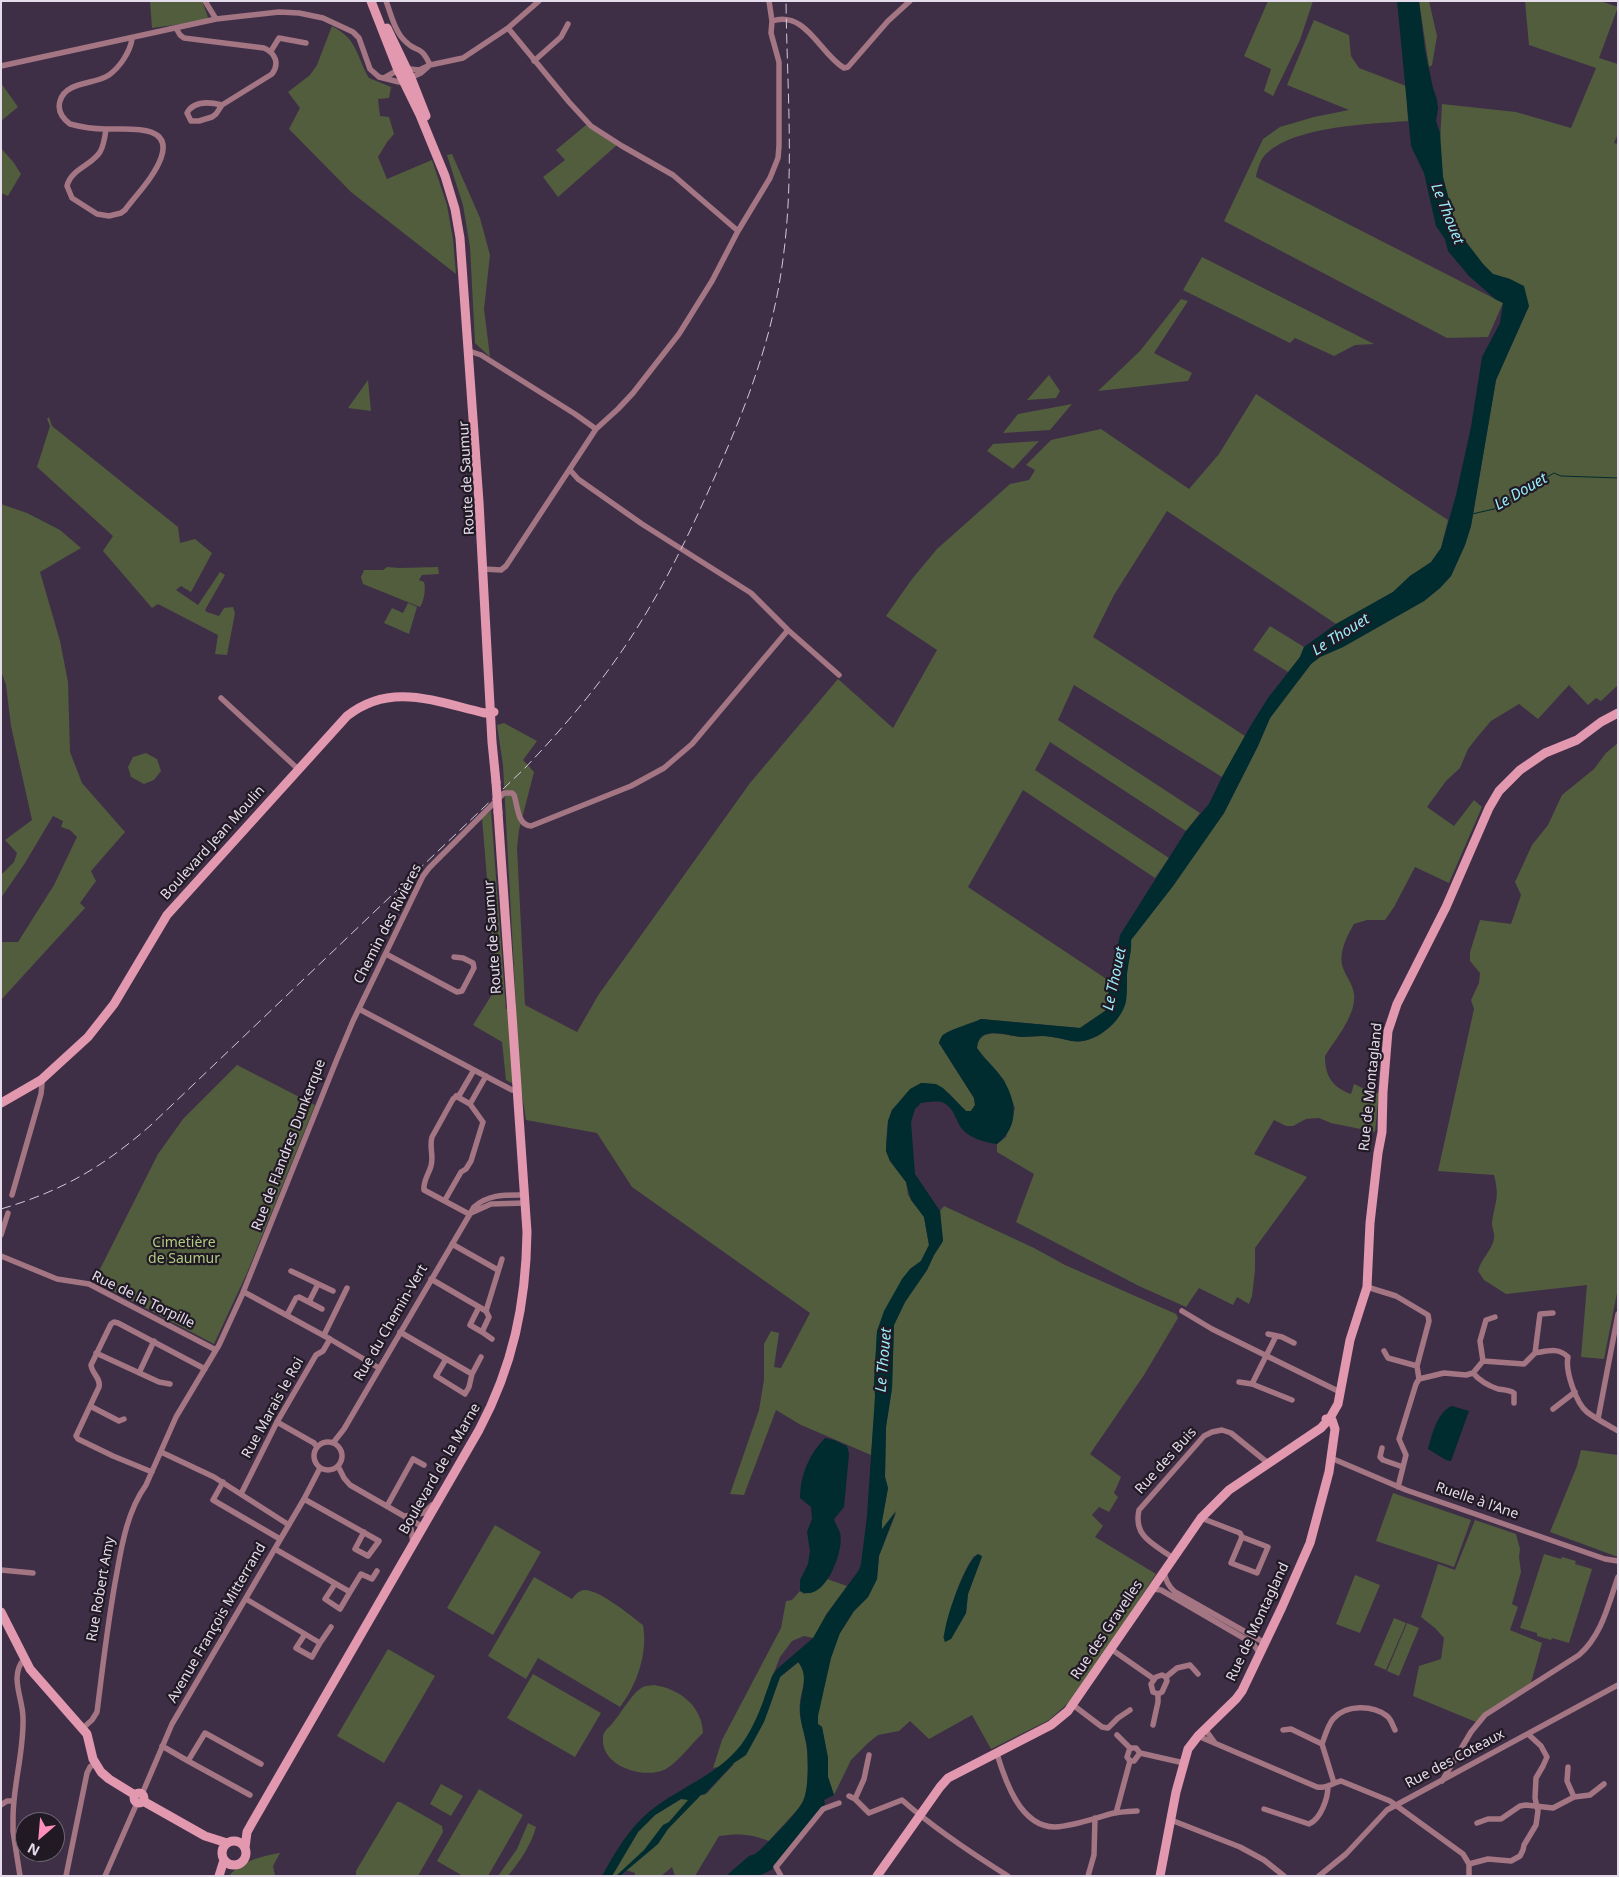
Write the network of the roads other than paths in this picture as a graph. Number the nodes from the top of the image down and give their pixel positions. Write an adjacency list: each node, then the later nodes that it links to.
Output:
1 (205, 1): 8 (street)
2 (371, 1): 19 (street)
3 (377, 1): 19 (street)
4 (386, 1): 17 (street)
5 (539, 1): 12 (street)
6 (769, 1): 9 (street)
7 (910, 1): 9 (street)
8 (216, 20): 11 (street); 20 (street)
9 (772, 21): 24 (street)
10 (568, 24): 16 (street)
11 (176, 28): 13 (street); 15 (street)
12 (508, 28): 16 (street); 17 (street)
13 (132, 39): 18 (street); 23 (street)
14 (306, 42): 15 (street)
15 (271, 52): 22 (street)
16 (534, 61): 24 (street)
17 (430, 65): 19 (street); 21 (street)
18 (1, 66)
19 (402, 70): 20 (street); 21 (street, Route de Saumur)
20 (384, 78): 21 (street)
21 (407, 80): 25 (street, Route de Saumur)
22 (222, 105): 22 (street)
23 (106, 129): 23 (street)
24 (738, 231): 26 (street)
25 (470, 351): 26 (street); 28 (street, Route de Saumur)
26 (596, 429): 27 (street)
27 (570, 470): 28 (street); 29 (street)
28 (484, 569): 32 (street, Route de Saumur)
29 (788, 630): 30 (street); 35 (street, Chemin des Rivières)
30 (839, 675)
31 (221, 698): 34 (street)
32 (492, 712): 34 (street, Boulevard Jean Moulin); 41 (street, Route de Saumur, bridge)
33 (1618, 713): 58 (street, Rue de Montagland)
34 (298, 769): 40 (street, Boulevard Jean Moulin)
35 (386, 954): 36 (street); 37 (street, Chemin des Rivières)
36 (454, 957)
37 (359, 1009): 38 (street); 61 (street, Rue de Flandres Dunkerque)
38 (474, 1070): 39 (street); 42 (street)
39 (486, 1076): 41 (street); 44 (street)
40 (41, 1080): 43 (street, Boulevard Jean Moulin); 45 (street)
41 (518, 1091): 46 (street, Boulevard de la Marne)
42 (456, 1096): 44 (street); 47 (street)
43 (1, 1103)
44 (470, 1104): 47 (street)
45 (12, 1195)
46 (524, 1199): 49 (street); 123 (street, Boulevard de la Marne)
47 (445, 1200): 49 (street)
48 (8, 1213): 50 (street)
49 (469, 1214): 51 (street, Rue du Chemin-Vert)
50 (1, 1235)
51 (452, 1244): 54 (street); 56 (street, Rue du Chemin-Vert)
52 (1, 1256): 80 (street, Rue de la Torpille)
53 (502, 1259): 54 (street)
54 (498, 1270): 65 (street)
55 (291, 1271): 57 (street)
56 (431, 1279): 63 (street); 71 (street, Rue du Chemin-Vert)
57 (318, 1284): 60 (street); 62 (street)
58 (1367, 1287): 88 (street); 98 (street, Rue de Montagland)
59 (347, 1288): 74 (street)
60 (333, 1291)
61 (244, 1292): 69 (street); 80 (street, Rue Robert Amy)
62 (309, 1302): 64 (street); 69 (street)
63 (479, 1307): 65 (street); 72 (street)
64 (322, 1309)
65 (486, 1311): 72 (street)
66 (1182, 1311): 84 (street)
67 (1553, 1313): 83 (street)
68 (1618, 1314): 105 (street)
69 (287, 1315): 74 (street)
70 (1495, 1317): 87 (street)
71 (400, 1332): 86 (street); 89 (street, Rue du Chemin-Vert)
72 (482, 1332): 77 (street)
73 (1268, 1334): 75 (street)
74 (324, 1335): 76 (street)
75 (1276, 1336): 79 (street); 84 (street)
76 (330, 1338): 89 (street); 107 (street, Rue Marais le Roi)
77 (492, 1339)
78 (154, 1341): 82 (street); 90 (street); 91 (street)
79 (1294, 1343)
80 (216, 1350): 90 (street, Rue Robert Amy)
81 (1384, 1351): 88 (street)
82 (96, 1353): 91 (street); 102 (street)
83 (1535, 1353): 87 (street); 99 (street)
84 (1267, 1356): 97 (street); 98 (street)
85 (481, 1357): 93 (street)
86 (446, 1359): 93 (street); 93 (street)
87 (1483, 1361): 92 (street)
88 (1417, 1366): 94 (street)
89 (379, 1368): 109 (street, Rue du Chemin-Vert)
90 (205, 1369): 112 (street, Rue Robert Amy)
91 (139, 1373): 96 (street)
92 (1473, 1373): 94 (street); 101 (street)
93 (472, 1374)
94 (1418, 1380): 117 (street)
95 (1239, 1382): 97 (street)
96 (170, 1384)
97 (1252, 1384): 100 (street)
98 (1340, 1392): 106 (street, Rue de Montagland)
99 (1575, 1392): 103 (street); 105 (street)
100 (1292, 1400)
101 (1514, 1403)
102 (90, 1406): 104 (street); 119 (street)
103 (1554, 1409)
104 (124, 1418)
105 (1598, 1419): 108 (street)
106 (1327, 1420): 113 (street, Rue de Montagland); 114 (street, Rue des Gravelles)
107 (277, 1422): 110 (street); 122 (street, Rue Marais le Roi)
108 (1618, 1431)
109 (333, 1443): 110 (street); 116 (street)
110 (317, 1447): 118 (street)
111 (1382, 1448): 117 (street)
112 (161, 1452): 119 (street, Rue Robert Amy); 120 (street)
113 (1331, 1455): 121 (street, Ruelle à l'Ane); 151 (street, Rue de Montagland)
114 (1268, 1463): 127 (street, Rue des Gravelles); 135 (street, Rue des Buis)
115 (424, 1465): 125 (street)
116 (338, 1466): 118 (street); 125 (street)
117 (1403, 1467): 121 (street)
118 (320, 1468): 124 (street, Avenue François Mitterrand)
119 (152, 1472): 162 (street, Rue Robert Amy)
120 (223, 1482): 122 (street); 132 (street)
121 (1398, 1487): 136 (street, Ruelle à l'Ane)
122 (241, 1494): 128 (street)
123 (442, 1494): 126 (street); 129 (street, Boulevard de la Marne)
124 (304, 1499): 128 (street, Avenue François Mitterrand); 130 (street)
125 (387, 1506): 126 (street)
126 (405, 1516): 129 (street); 133 (street)
127 (1201, 1518): 131 (street); 135 (street, Rue des Gravelles)
128 (289, 1526): 132 (street, Avenue François Mitterrand)
129 (423, 1527): 133 (street, Boulevard de la Marne)
130 (364, 1532)
131 (1242, 1537): 131 (street)
132 (280, 1539): 134 (street, Avenue François Mitterrand)
133 (413, 1544): 204 (street, Boulevard de la Marne)
134 (275, 1549): 142 (street); 146 (street, Avenue François Mitterrand)
135 (1173, 1558): 138 (street, Rue des Gravelles)
136 (1618, 1561)
137 (1, 1570): 140 (street)
138 (1164, 1570): 143 (street, Rue des Gravelles); 145 (street)
139 (377, 1571): 144 (street)
140 (33, 1573)
141 (1618, 1577): 175 (street)
142 (335, 1584): 144 (street); 144 (street)
143 (1153, 1586): 145 (street); 151 (street); 152 (street, Rue des Gravelles)
144 (350, 1592)
145 (1175, 1592): 151 (street)
146 (246, 1599): 149 (street); 170 (street, Avenue François Mitterrand)
147 (1, 1612): 153 (street)
148 (331, 1627): 150 (street)
149 (305, 1634): 150 (street); 150 (street)
150 (320, 1643)
151 (1262, 1648): 165 (street, Rue de Montagland)
152 (1112, 1649): 156 (street); 159 (street, Rue des Gravelles)
153 (24, 1659): 162 (street); 192 (street)
154 (1198, 1674): 155 (street)
155 (1166, 1677): 156 (street); 158 (street)
156 (1154, 1679): 158 (street)
157 (1618, 1685): 166 (street, Rue des Coteaux)
158 (1158, 1694): 161 (street)
159 (1073, 1705): 160 (street); 173 (street, Rue des Gravelles)
160 (1130, 1710)
161 (1153, 1725)
162 (83, 1728): 178 (street)
163 (1283, 1730): 169 (street)
164 (1395, 1730): 169 (street)
165 (1201, 1733): 168 (street); 168 (street); 179 (street, Rue de Montagland)
166 (1528, 1734): 183 (street, Rue des Coteaux); 196 (street)
167 (1117, 1735): 171 (street)
168 (1215, 1743): 186 (street)
169 (1322, 1744): 186 (street)
170 (162, 1746): 176 (street); 191 (street, Avenue François Mitterrand)
171 (1130, 1748): 172 (street); 177 (street)
172 (1140, 1753): 177 (street); 179 (street)
173 (997, 1754): 201 (street, Rue des Gravelles); 202 (street)
174 (870, 1755): 201 (street)
175 (1455, 1759): 181 (street); 183 (street); 184 (street)
176 (188, 1761): 180 (street); 188 (street)
177 (1130, 1761): 200 (street)
178 (95, 1763): 191 (street); 213 (street)
179 (1184, 1763): 203 (street, Rue de Montagland)
180 (261, 1764)
181 (1452, 1765): 184 (street); 185 (street)
182 (1568, 1767): 190 (street)
183 (1464, 1770): 184 (street, Rue des Coteaux)
184 (1454, 1775): 185 (street, Rue des Coteaux)
185 (1442, 1781): 195 (street, Rue des Coteaux)
186 (1331, 1784): 189 (street); 197 (street)
187 (1604, 1784): 190 (street)
188 (250, 1796)
189 (1376, 1797): 195 (street); 198 (street)
190 (1574, 1797): 196 (street)
191 (139, 1798): 206 (street); 214 (street, Avenue François Mitterrand)
192 (13, 1801): 194 (street); 212 (street)
193 (839, 1803): 217 (street)
194 (1, 1805)
195 (1394, 1805): 198 (street, Rue des Coteaux); 210 (street)
196 (1536, 1806): 205 (street); 210 (street)
197 (1264, 1808)
198 (1387, 1810): 223 (street, Rue des Coteaux)
199 (1137, 1811): 200 (street)
200 (1116, 1813): 202 (street)
201 (921, 1816): 218 (street, Rue des Gravelles); 219 (street)
202 (1095, 1818): 220 (street)
203 (1170, 1820): 221 (street, Rue de Montagland); 222 (street)
204 (252, 1822): 207 (street, Boulevard de la Marne); 208 (street, Boulevard de la Marne)
205 (1477, 1823)
206 (205, 1836): 207 (street); 209 (street)
207 (230, 1842): 208 (street); 209 (street)
208 (245, 1848): 211 (street)
209 (223, 1856): 211 (street); 215 (street)
210 (1469, 1864): 224 (street)
211 (233, 1865): 216 (street)
212 (20, 1876)
213 (66, 1876)
214 (105, 1876)
215 (219, 1876)
216 (223, 1876)
217 (781, 1876)
218 (877, 1876)
219 (1008, 1876)
220 (1088, 1876)
221 (1160, 1876)
222 (1284, 1876)
223 (1320, 1876)
224 (1469, 1876)

